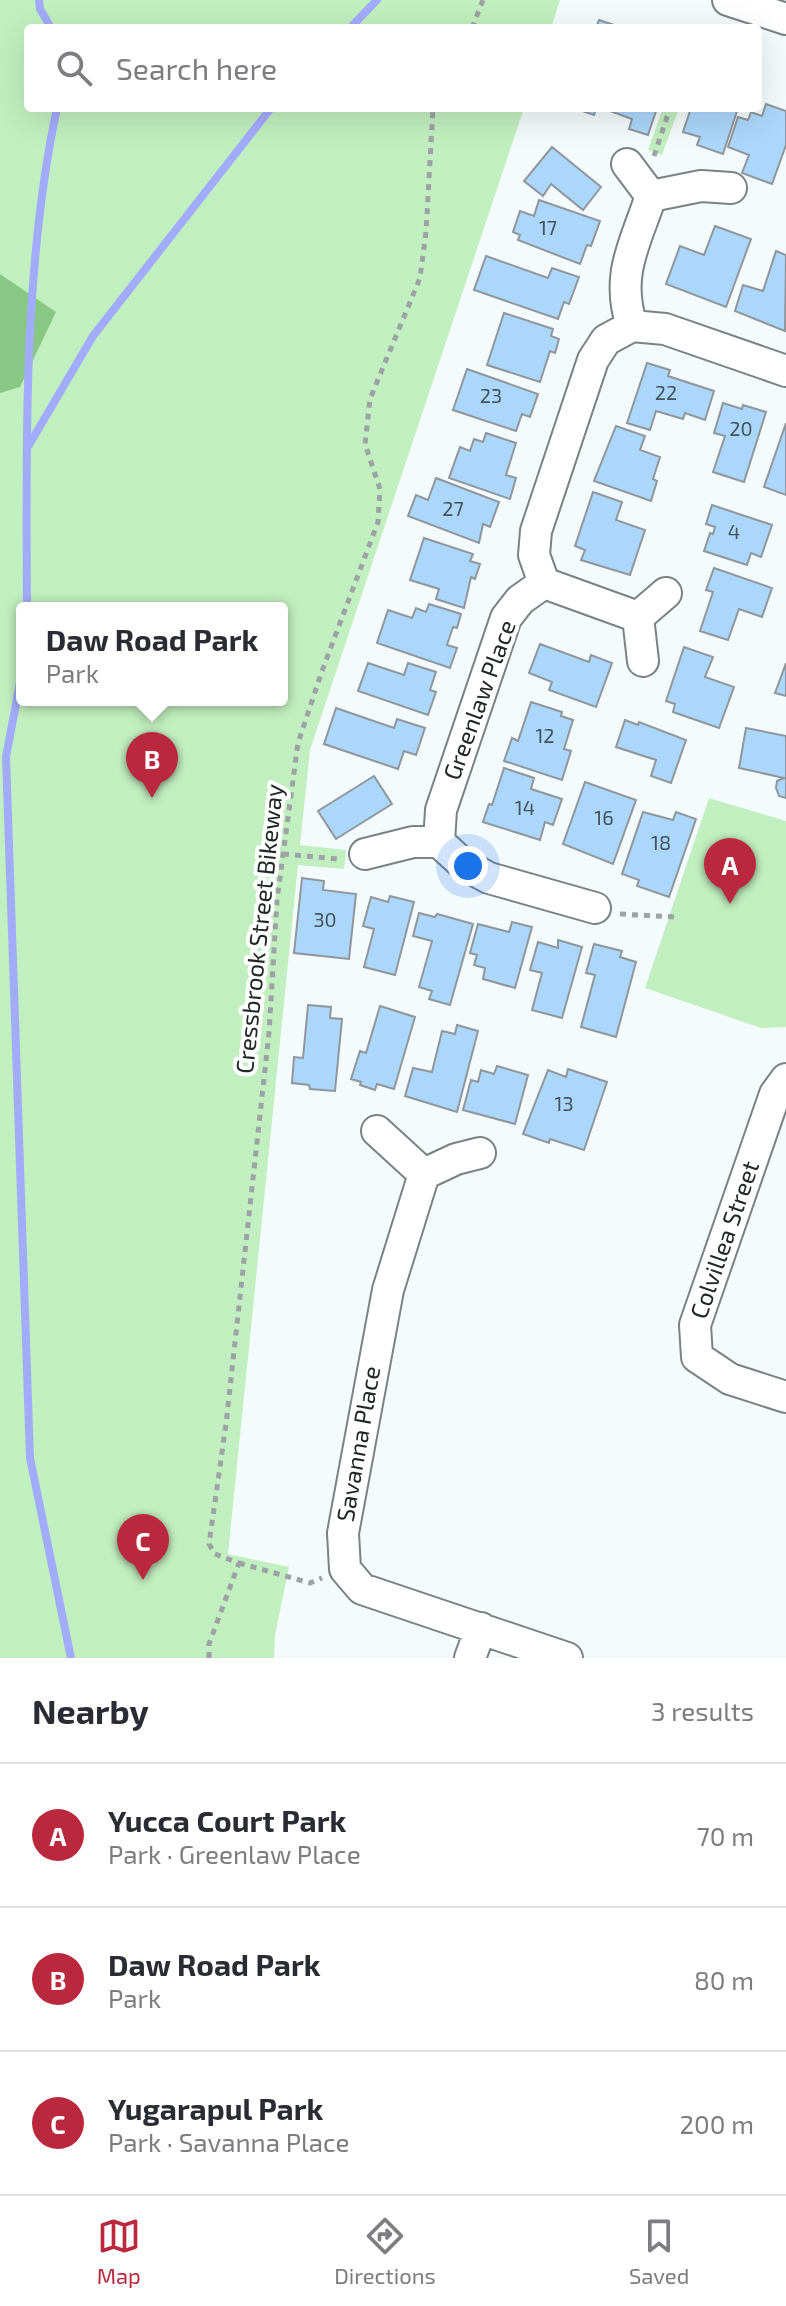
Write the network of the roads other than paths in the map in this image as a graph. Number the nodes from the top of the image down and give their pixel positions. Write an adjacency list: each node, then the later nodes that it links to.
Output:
1 (728, 0): 2 (street)
2 (786, 19)
3 (627, 164): 5 (street)
4 (731, 188): 5 (street)
5 (651, 196): 6 (street)
6 (632, 326): 7 (street); 8 (street)
7 (786, 371)
8 (544, 583): 10 (street); 12 (street, Greenlaw Place)
9 (666, 593): 10 (street)
10 (638, 617): 11 (street)
11 (643, 661)
12 (439, 842): 13 (street); 14 (street)
13 (365, 854)
14 (595, 908)
15 (786, 1079): 19 (street, Colvillea Street)
16 (377, 1131): 18 (street)
17 (480, 1153): 18 (street)
18 (424, 1174): 20 (street, Savanna Place)
19 (786, 1397)
20 (481, 1628): 21 (street); 22 (street)
21 (470, 1658)
22 (567, 1658)

